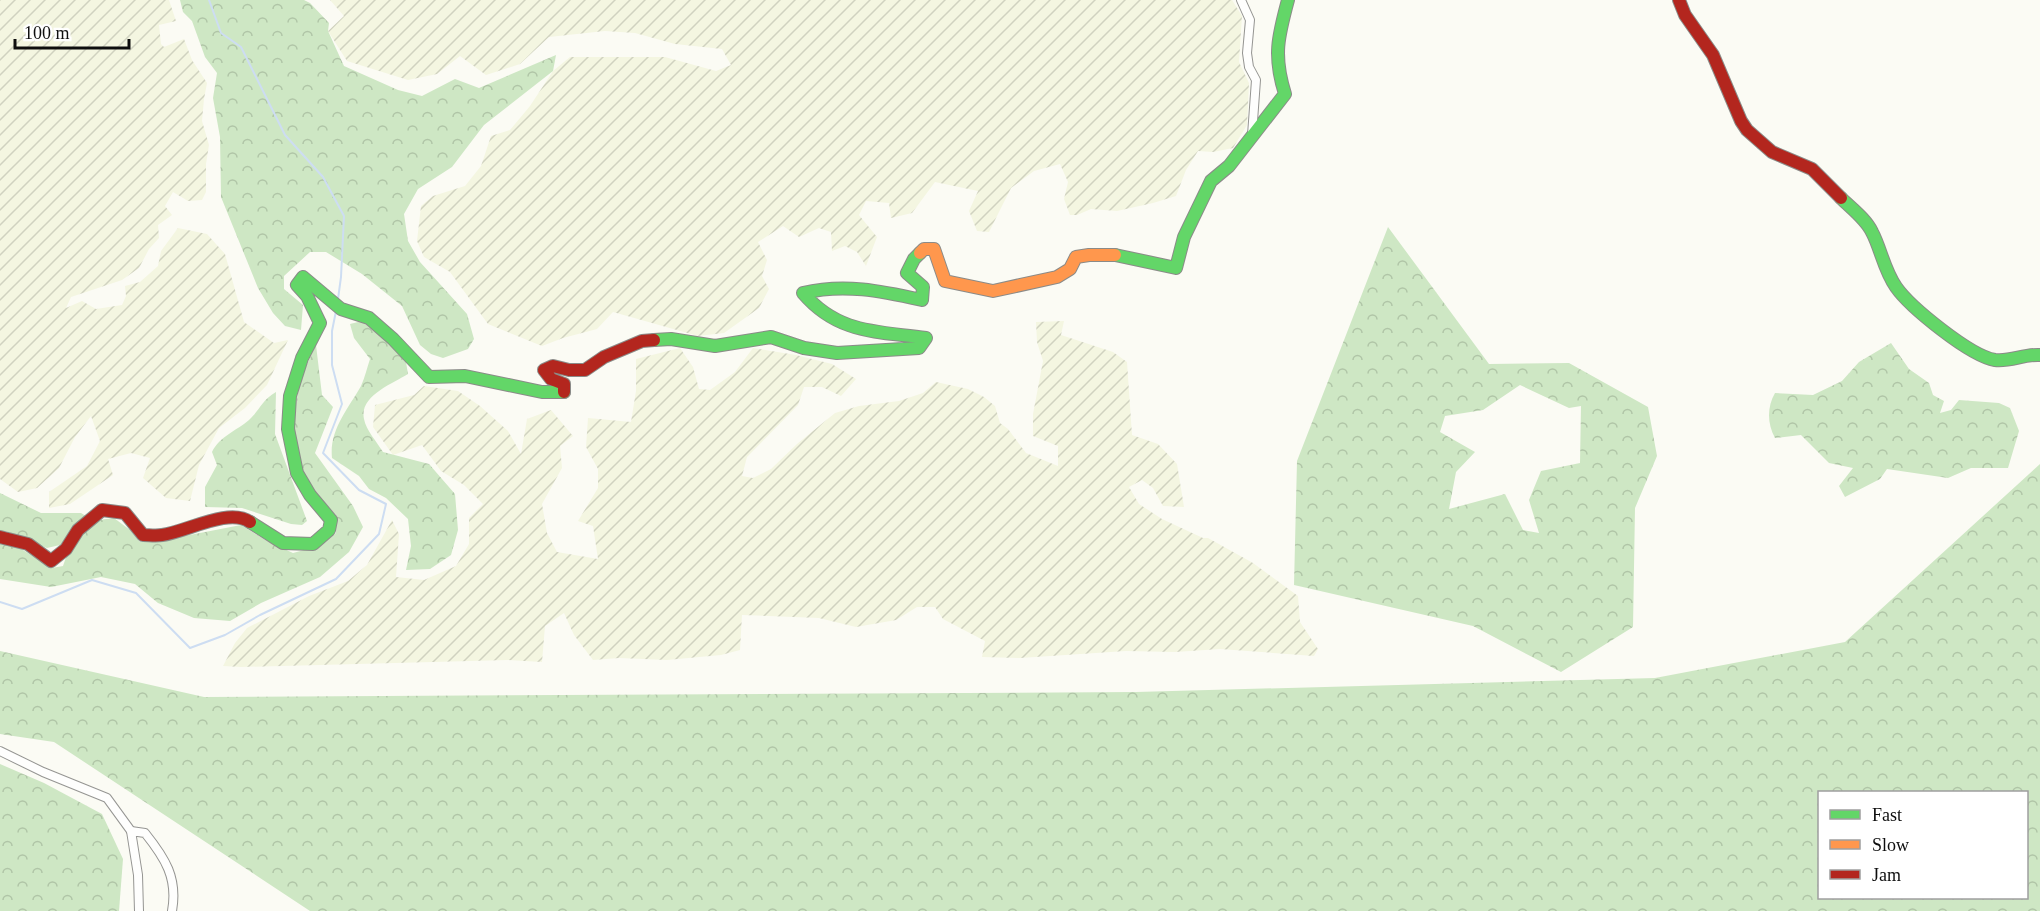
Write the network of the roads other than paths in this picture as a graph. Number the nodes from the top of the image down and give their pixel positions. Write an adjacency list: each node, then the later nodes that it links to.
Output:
1 (1241, 0): 4 (street)
2 (1287, 0): 4 (street)
3 (1679, 0): 5 (street)
4 (1252, 135): 6 (street)
5 (2040, 355)
6 (0, 537)
7 (0, 751): 8 (street)
8 (131, 831): 9 (street); 10 (street)
9 (139, 911)
10 (172, 911)

